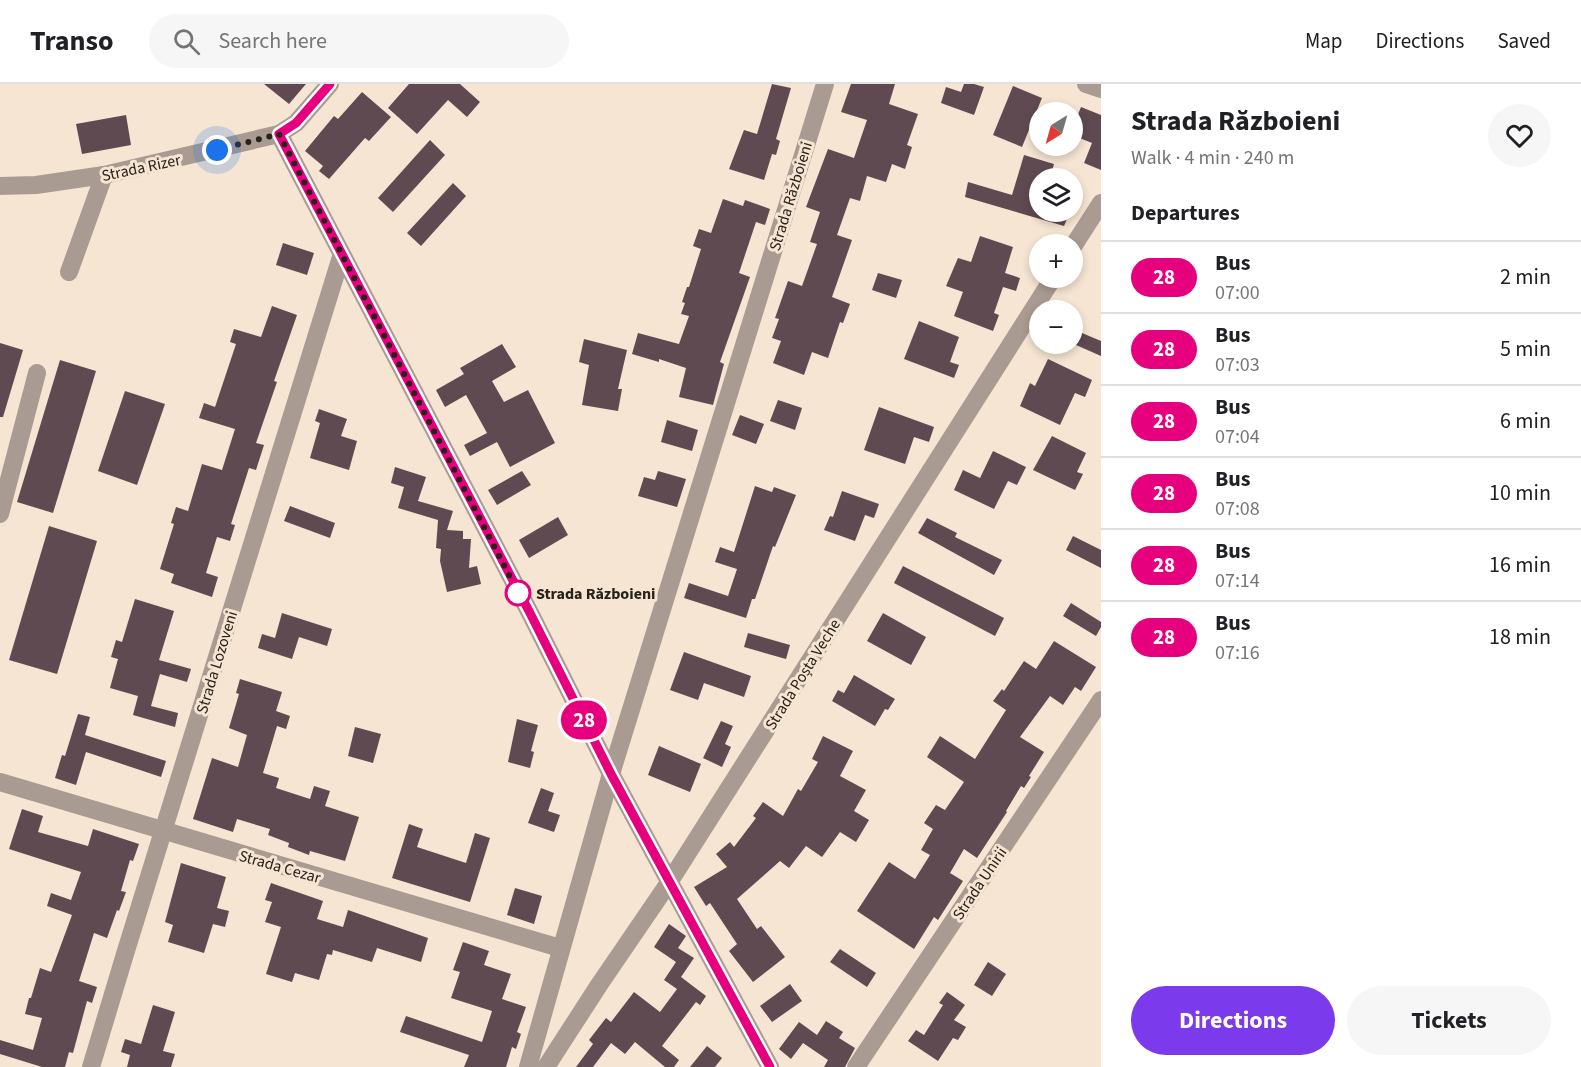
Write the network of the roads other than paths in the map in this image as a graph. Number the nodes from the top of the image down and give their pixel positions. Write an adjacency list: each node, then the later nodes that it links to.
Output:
1 (330, 84): 5 (street, Strada Rizer)
2 (825, 84): 16 (street, Strada Războieni)
3 (1086, 84): 4 (street)
4 (1101, 89)
5 (279, 134): 6 (street, Strada Rizer); 10 (street)
6 (104, 175): 7 (street, Strada Rizer); 11 (street)
7 (0, 186)
8 (1101, 203): 9 (street)
9 (1081, 234)
10 (342, 256): 16 (street); 18 (street, Strada Lozoveni)
11 (69, 272)
12 (1047, 288): 19 (street, Strada Poșta Veche)
13 (37, 373): 14 (street)
14 (0, 514)
15 (1101, 700): 25 (street, Strada Unirii)
16 (611, 774): 19 (street); 20 (street, Strada Războieni)
17 (0, 782): 18 (street, Strada Cezar)
18 (162, 831): 20 (street, Strada Cezar); 21 (street, Strada Lozoveni)
19 (670, 880): 23 (street, Strada Poșta Veche); 24 (street)
20 (560, 948): 22 (street, Strada Războieni)
21 (91, 1067)
22 (528, 1067)
23 (546, 1067)
24 (770, 1067)
25 (856, 1067)

